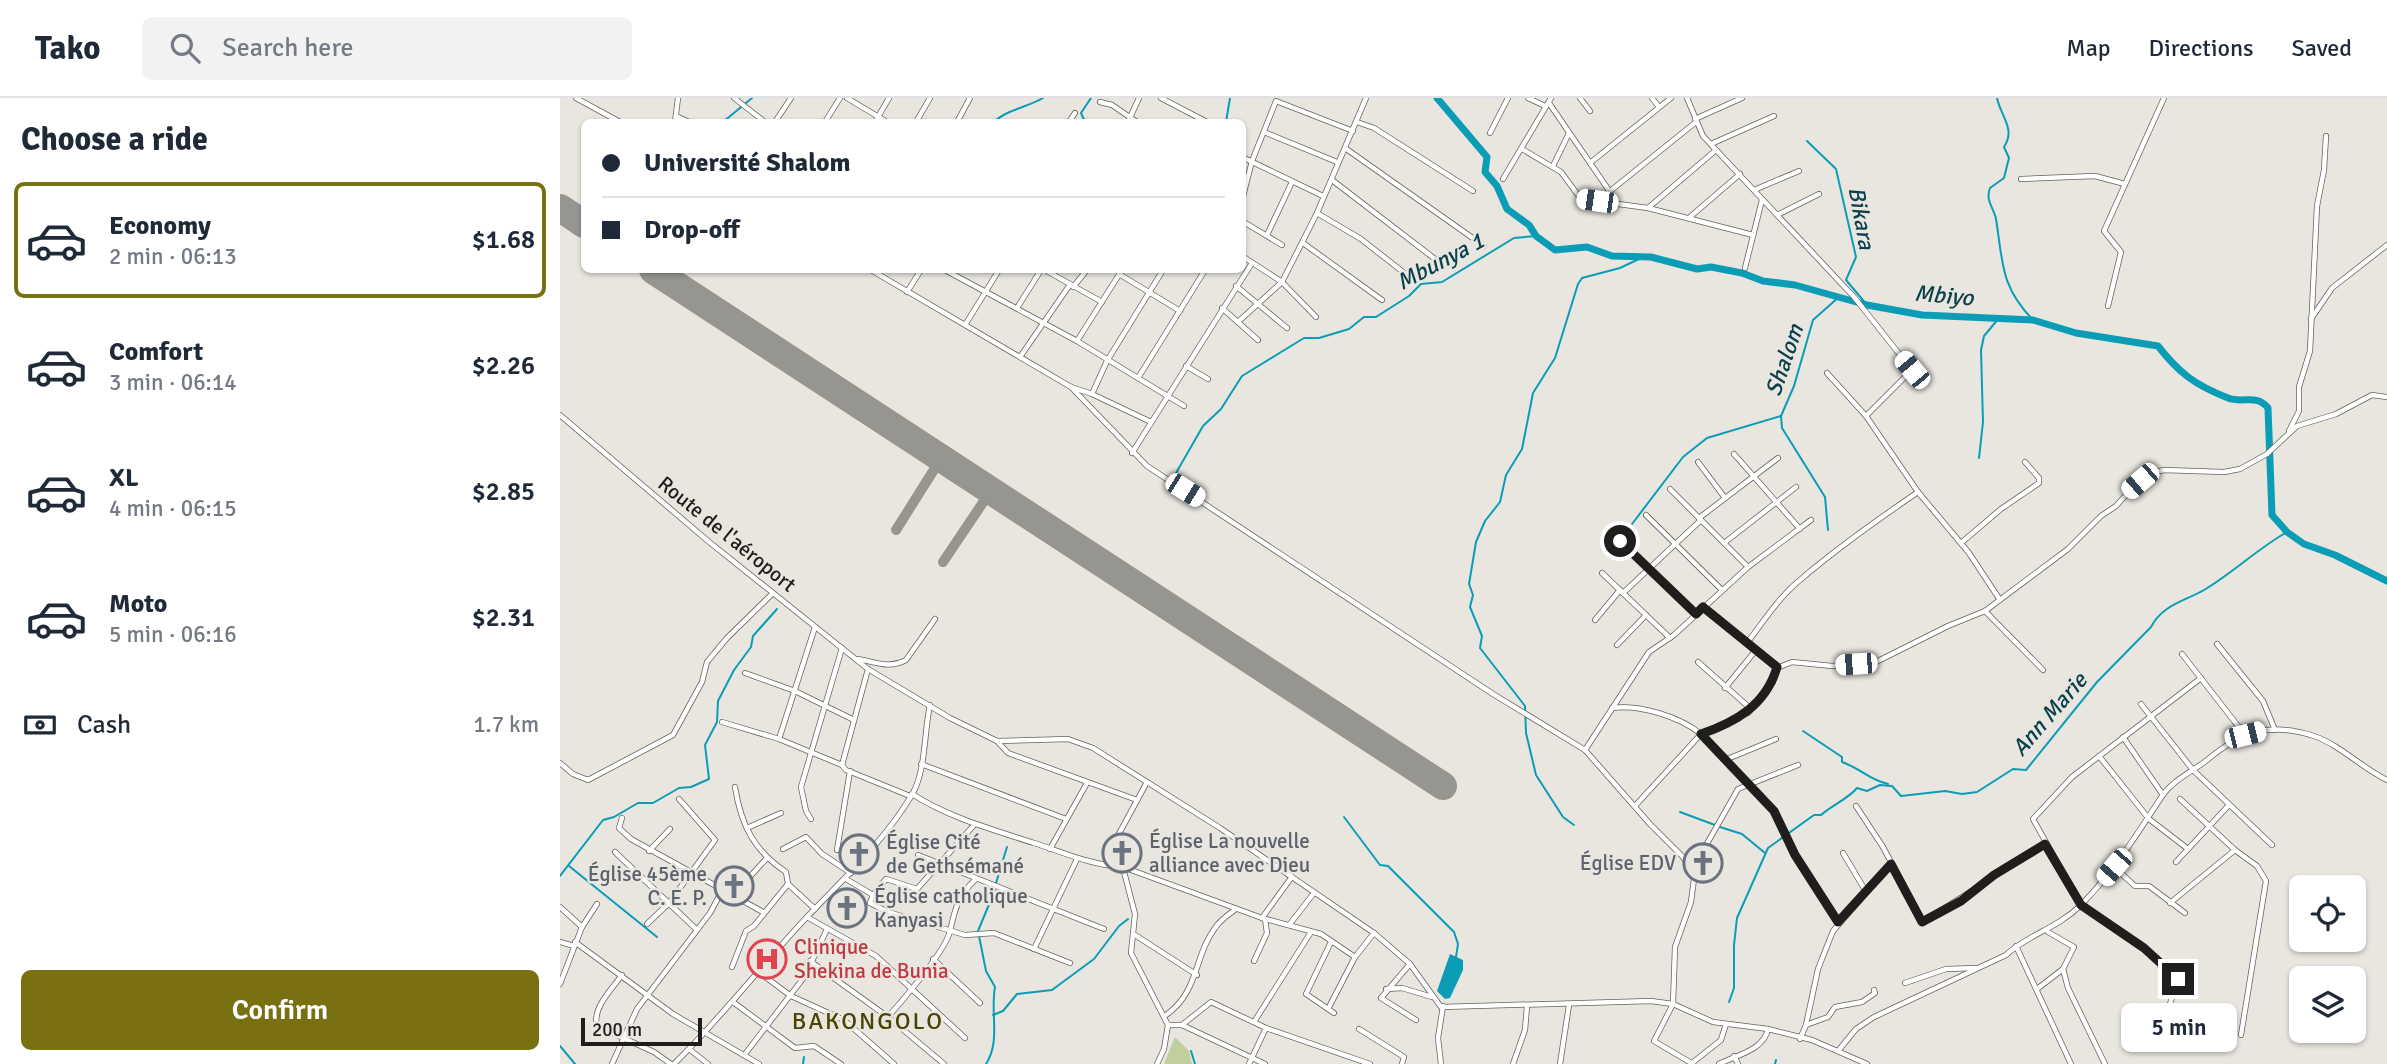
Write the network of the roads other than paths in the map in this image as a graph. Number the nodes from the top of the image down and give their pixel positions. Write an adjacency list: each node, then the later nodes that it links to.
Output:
1 (576, 98): 21 (street)
2 (678, 98): 27 (street)
3 (734, 98): 32 (street)
4 (791, 98): 33 (street)
5 (840, 98): 34 (street)
6 (847, 98): 35 (street)
7 (889, 98): 36 (street)
8 (930, 98): 37 (street)
9 (970, 98): 38 (street)
10 (1139, 98): 41 (street)
11 (1161, 98): 42 (street)
12 (1366, 98): 44 (street)
13 (1508, 98): 48 (street)
14 (1528, 98): 23 (street)
15 (1580, 98): 25 (street)
16 (1652, 98): 24 (street)
17 (1671, 98): 24 (street)
18 (1687, 98): 43 (street)
19 (1742, 98): 43 (street)
20 (2164, 98): 66 (street)
21 (587, 101): 29 (street)
22 (1100, 102): 40 (street)
23 (1548, 102): 47 (street); 52 (street)
24 (1658, 107): 57 (street)
25 (1590, 111)
26 (1075, 113): 39 (street)
27 (676, 116): 30 (street); 31 (street)
28 (1774, 117): 50 (street)
29 (615, 119)
30 (676, 119)
31 (682, 119)
32 (761, 119)
33 (777, 119)
34 (827, 119)
35 (875, 119)
36 (877, 119)
37 (918, 119)
38 (959, 119)
39 (1071, 119)
40 (1128, 119)
41 (1129, 119)
42 (1202, 119)
43 (1696, 120): 50 (street); 69 (street)
44 (1357, 122): 45 (street); 68 (street)
45 (1353, 131): 46 (street); 51 (street)
46 (1264, 132): 55 (street); 56 (street)
47 (1569, 132): 57 (street); 58 (street)
48 (1490, 133)
49 (2326, 136): 118 (street)
50 (1711, 144): 53 (street)
51 (1345, 148): 56 (street); 84 (street)
52 (1522, 149): 58 (street); 61 (street)
53 (1716, 150): 60 (street); 74 (street)
54 (1246, 159): 55 (street)
55 (1252, 161): 64 (street); 65 (street)
56 (1337, 162): 63 (street)
57 (1590, 163): 69 (street)
58 (1553, 166): 73 (street)
59 (1799, 171): 67 (street)
60 (1740, 174): 67 (street); 77 (street)
61 (1503, 179)
62 (2021, 179): 66 (street)
63 (1332, 180): 71 (street); 86 (street)
64 (1292, 182): 71 (street); 80 (street)
65 (1246, 184)
66 (2124, 184): 112 (street)
67 (1754, 190): 72 (street)
68 (1473, 191)
69 (1610, 192): 73 (street)
70 (1819, 194): 76 (street)
71 (1323, 195): 75 (street)
72 (1763, 200): 76 (street); 79 (street)
73 (1597, 201): 74 (street)
74 (1648, 208): 77 (street)
75 (1317, 213): 81 (street); 102 (street)
76 (1777, 215): 136 (street)
77 (1690, 217): 79 (street)
78 (1246, 223): 80 (street)
79 (1753, 234): 88 (street)
80 (1267, 235): 82 (street)
81 (1303, 243): 103 (street); 109 (street)
82 (1282, 245)
83 (2387, 245): 118 (street)
84 (1484, 246)
85 (1246, 259): 87 (street)
86 (1439, 262)
87 (1252, 264): 89 (street); 103 (street)
88 (1745, 268)
89 (1246, 272)
90 (875, 273): 106 (street)
91 (919, 273): 106 (street)
92 (958, 273): 107 (street)
93 (997, 273): 107 (street)
94 (1041, 273): 113 (street)
95 (1048, 273): 105 (street)
96 (1084, 273): 105 (street)
97 (1120, 273): 110 (street)
98 (1122, 273): 108 (street)
99 (1162, 273): 108 (street)
100 (1203, 273): 115 (street)
101 (1245, 273): 104 (street)
102 (1412, 279)
103 (1282, 282): 111 (street); 116 (street)
104 (1236, 286): 111 (street); 114 (street)
105 (1071, 287): 110 (street); 119 (street)
106 (907, 292): 120 (street)
107 (986, 292): 113 (street); 120 (street)
108 (1149, 293): 115 (street); 125 (street)
109 (1382, 300)
110 (1102, 302): 123 (street)
111 (1259, 305): 117 (street); 121 (street)
112 (2108, 306)
113 (1017, 308): 119 (street)
114 (1222, 308): 117 (street); 126 (street)
115 (1180, 311): 128 (street)
116 (1316, 317)
117 (1239, 321): 122 (street)
118 (2310, 321): 138 (street)
119 (1043, 324): 123 (street); 124 (street)
120 (965, 325): 124 (street)
121 (1287, 328)
122 (1258, 340)
123 (1077, 341): 125 (street)
124 (1020, 357): 130 (street)
125 (1107, 361): 128 (street); 131 (street)
126 (1186, 366): 129 (street); 132 (street)
127 (1827, 373): 136 (street)
128 (1138, 378): 132 (street)
129 (1208, 379)
130 (1071, 387): 131 (street); 139 (street)
131 (1092, 394): 137 (street)
132 (1169, 394): 134 (street); 137 (street)
133 (2387, 397): 138 (street)
134 (1184, 406)
135 (560, 415): 163 (street, Route de l'aéroport)
136 (1866, 416): 147 (street)
137 (1151, 422): 139 (street)
138 (2288, 432): 164 (street)
139 (1132, 453): 203 (street)
140 (1734, 454): 144 (street)
141 (1778, 458): 144 (street)
142 (1698, 462): 148 (street)
143 (2025, 462): 157 (street)
144 (1752, 477): 148 (street); 149 (street)
145 (1796, 487): 149 (street)
146 (1670, 489): 151 (street)
147 (1918, 492): 157 (street); 173 (street)
148 (1725, 498): 151 (street)
149 (1775, 503): 153 (street); 156 (street)
150 (1646, 515): 155 (street)
151 (1700, 519): 155 (street); 156 (street)
152 (1811, 520): 153 (street)
153 (1800, 529): 158 (street)
154 (1620, 541): 159 (street)
155 (1675, 543): 159 (street); 161 (street)
156 (1724, 543): 158 (street)
157 (1961, 543): 164 (street)
158 (1748, 567): 161 (street)
159 (1648, 568): 162 (street); 167 (street)
160 (1602, 573): 162 (street)
161 (1722, 590): 165 (street)
162 (1621, 592): 168 (street); 170 (street)
163 (773, 593): 171 (street, Route de l'aéroport); 207 (street)
164 (2000, 600): 166 (street)
165 (1703, 607): 167 (street); 173 (street)
166 (1985, 611): 181 (street); 183 (street)
167 (1696, 614): 172 (street)
168 (1646, 615): 172 (street); 175 (street)
169 (934, 620): 179 (street)
170 (1595, 620)
171 (815, 626): 176 (street, Route de l'aéroport); 187 (street)
172 (1670, 638): 191 (street)
173 (1746, 643): 177 (street)
174 (2217, 644): 196 (street)
175 (1617, 645)
176 (842, 648): 179 (street, Route de l'aéroport); 189 (street)
177 (1756, 650): 181 (street); 186 (street)
178 (2182, 654): 185 (street)
179 (857, 659): 182 (street, Route de l'aéroport)
180 (1698, 662): 186 (street)
181 (1777, 667): 192 (street)
182 (868, 668): 190 (street, Route de l'aéroport); 194 (street)
183 (2043, 670)
184 (745, 673): 187 (street)
185 (2201, 678): 193 (street); 198 (street)
186 (1725, 688): 192 (street)
187 (794, 691): 189 (street); 200 (street)
188 (2141, 704): 193 (street)
189 (824, 705): 194 (street); 204 (street)
190 (930, 705): 202 (street, Route de l'aéroport); 208 (street)
191 (1612, 708): 197 (street); 203 (street)
192 (1751, 709): 197 (street)
193 (2150, 717): 199 (street); 211 (street)
194 (854, 720): 209 (street)
195 (722, 722): 200 (street)
196 (2275, 730): 198 (street); 213 (street)
197 (1701, 734): 206 (street); 224 (street)
198 (2245, 735): 211 (street)
199 (2123, 737): 205 (street); 219 (street)
200 (779, 739): 204 (street)
201 (1776, 739): 206 (street)
202 (997, 741): 214 (street); 215 (street, Route de l'aéroport)
203 (1585, 750): 224 (street)
204 (810, 751): 209 (street); 228 (street)
205 (2099, 756): 230 (street); 235 (street)
206 (1725, 760): 216 (street)
207 (560, 763)
208 (921, 764): 218 (street); 229 (street)
209 (842, 765): 212 (street)
210 (1798, 765): 216 (street)
211 (2193, 770): 219 (street); 223 (street)
212 (850, 771): 218 (street); 238 (street)
213 (2387, 780)
214 (1147, 782): 222 (street); 257 (street)
215 (1087, 783): 222 (street, Route de l'aéroport); 229 (street)
216 (1746, 785): 254 (street); 278 (street)
217 (736, 787): 233 (street)
218 (911, 795): 231 (street); 256 (street)
219 (2163, 795): 230 (street)
220 (678, 799): 255 (street)
221 (2180, 799): 232 (street)
222 (1137, 800): 251 (street)
223 (2229, 805): 232 (street); 236 (street)
224 (1635, 806): 254 (street)
225 (1856, 806): 250 (street)
226 (782, 813): 233 (street)
227 (622, 818): 242 (street)
228 (811, 819)
229 (1066, 819): 239 (street)
230 (2149, 819): 240 (street); 253 (street)
231 (974, 825): 239 (street); 249 (street)
232 (2209, 825): 240 (street); 241 (street)
233 (747, 828): 246 (street)
234 (670, 829): 242 (street)
235 (2045, 844): 250 (street); 269 (street)
236 (2272, 845)
237 (783, 849): 256 (street)
238 (837, 849)
239 (1050, 849): 247 (street)
240 (2188, 849): 248 (street)
241 (2235, 850): 267 (street); 338 (street)
242 (649, 851): 255 (street)
243 (615, 852): 266 (street)
244 (1843, 853): 262 (street)
245 (918, 855): 249 (street)
246 (767, 858): 260 (street); 264 (street)
247 (1077, 859): 251 (street); 271 (street)
248 (2176, 862)
249 (939, 863): 259 (street); 265 (street)
250 (1891, 864): 262 (street)
251 (1110, 865): 252 (street)
252 (1123, 867): 273 (street); 289 (street)
253 (2114, 867): 267 (street); 269 (street)
254 (1692, 870): 318 (street)
255 (689, 872): 261 (street); 266 (street)
256 (851, 873): 258 (street)
257 (1291, 878): 263 (street); 277 (street)
258 (846, 879): 265 (street); 272 (street)
259 (976, 879): 271 (street); 285 (street)
260 (788, 884): 272 (street); 274 (street)
261 (723, 889): 264 (street); 284 (street)
262 (1865, 890): 278 (street)
263 (1314, 893): 280 (street); 288 (street)
264 (733, 895): 274 (street)
265 (873, 895): 285 (street)
266 (669, 903): 279 (street); 284 (street)
267 (2170, 903): 275 (street)
268 (597, 904): 281 (street)
269 (2081, 905): 287 (street); 327 (street)
270 (560, 906): 281 (street)
271 (1053, 908): 283 (street); 294 (street)
272 (815, 909): 276 (street)
273 (1236, 909): 277 (street); 306 (street)
274 (762, 912): 301 (street)
275 (2185, 913)
276 (807, 917): 282 (street); 304 (street)
277 (1264, 918): 280 (street); 298 (street)
278 (1838, 922): 332 (street)
279 (647, 924)
280 (1289, 925): 286 (street)
281 (582, 927): 292 (street)
282 (827, 929): 297 (street); 311 (street)
283 (1104, 929)
284 (697, 930): 313 (street)
285 (950, 931): 294 (street); 296 (street)
286 (1311, 932): 291 (street); 328 (street)
287 (2047, 932): 293 (street); 303 (street)
288 (1374, 933): 295 (street); 300 (street)
289 (1135, 935): 306 (street); 324 (street)
290 (560, 942): 292 (street)
291 (1331, 942): 295 (street); 322 (street)
292 (575, 944): 305 (street); 308 (street)
293 (2016, 946): 302 (street); 310 (street)
294 (1034, 949): 299 (street)
295 (1355, 957): 322 (street)
296 (933, 959): 311 (street); 317 (street)
297 (810, 961): 314 (street); 325 (street)
298 (1254, 961)
299 (1070, 963)
300 (1410, 964): 309 (street); 315 (street)
301 (732, 967)
302 (1981, 967): 307 (street); 343 (street)
303 (2063, 969): 310 (street); 366 (street)
304 (760, 973): 314 (street); 316 (street)
305 (622, 975): 313 (street); 339 (street)
306 (1196, 975): 324 (street)
307 (1905, 983)
308 (560, 984)
309 (1385, 989): 315 (street); 326 (street)
310 (2037, 989): 365 (street)
311 (912, 990): 325 (street); 340 (street)
312 (1874, 990): 332 (street)
313 (647, 995): 337 (street); 339 (street)
314 (791, 996): 333 (street); 347 (street)
315 (1433, 997): 319 (street)
316 (733, 1002): 333 (street); 337 (street)
317 (980, 1003)
318 (1673, 1004): 320 (street); 329 (street); 361 (street)
319 (1444, 1005): 321 (street); 358 (street)
320 (1569, 1005): 321 (street); 360 (street)
321 (1527, 1006): 359 (street)
322 (1328, 1009): 323 (street)
323 (1334, 1013)
324 (1166, 1015): 330 (street)
325 (888, 1017): 353 (street)
326 (1416, 1020)
327 (2178, 1020)
328 (1254, 1022): 331 (street); 334 (street)
329 (1726, 1024): 336 (street); 361 (street)
330 (1168, 1025): 331 (street); 354 (street)
331 (1182, 1025): 346 (street)
332 (1806, 1025): 341 (street)
333 (764, 1027): 344 (street); 352 (street)
334 (1266, 1028): 346 (street); 356 (street)
335 (1359, 1029): 357 (street)
336 (1768, 1029): 341 (street); 345 (street)
337 (707, 1031): 342 (street); 344 (street)
338 (2241, 1035)
339 (626, 1038): 348 (street); 349 (street)
340 (965, 1038)
341 (1800, 1039): 343 (street)
342 (689, 1049): 349 (street); 350 (street)
343 (1838, 1051): 364 (street)
344 (745, 1054): 351 (street)
345 (1734, 1056): 362 (street); 363 (street)
346 (1250, 1061): 355 (street)
347 (890, 1063)
348 (612, 1064)
349 (673, 1064)
350 (708, 1064)
351 (759, 1064)
352 (841, 1064)
353 (944, 1064)
354 (1157, 1064)
355 (1265, 1064)
356 (1370, 1064)
357 (1402, 1064)
358 (1441, 1064)
359 (1513, 1064)
360 (1560, 1064)
361 (1692, 1064)
362 (1719, 1064)
363 (1738, 1064)
364 (1867, 1064)
365 (2071, 1064)
366 (2105, 1064)

